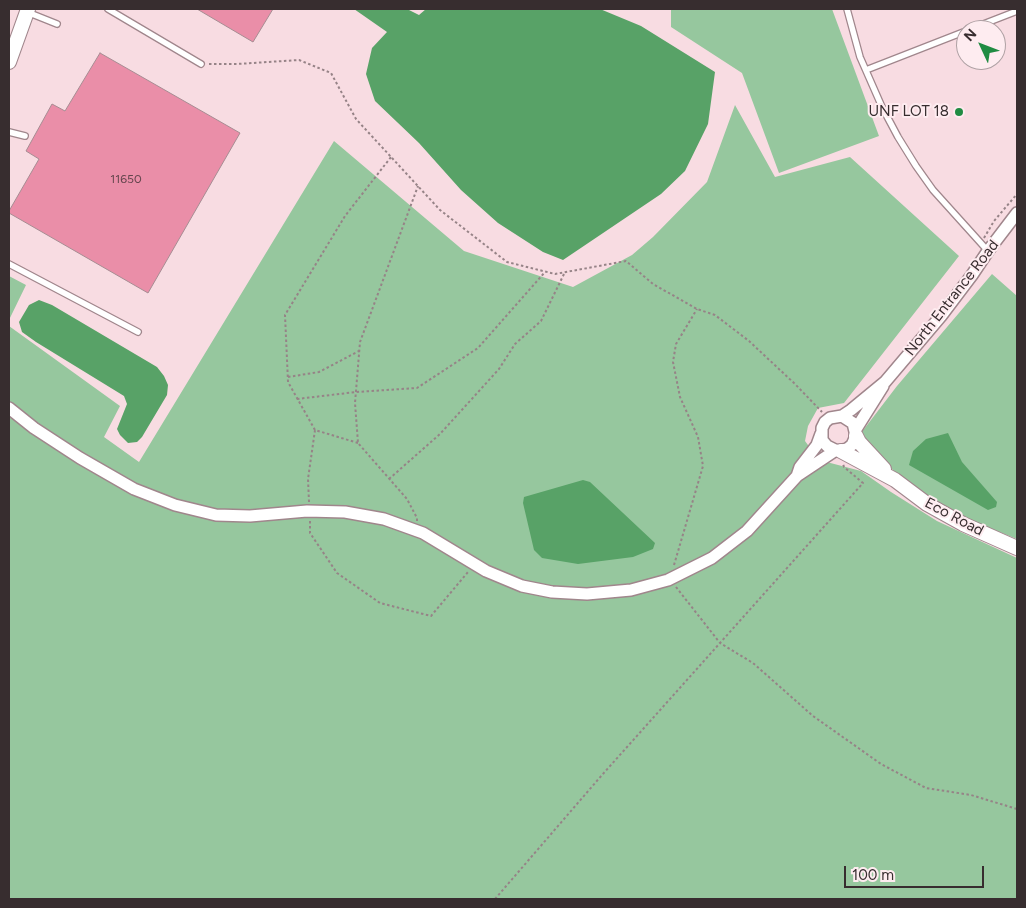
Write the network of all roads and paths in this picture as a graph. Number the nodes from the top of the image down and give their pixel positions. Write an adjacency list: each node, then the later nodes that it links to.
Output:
1 (108, 9): 9 (lane)
2 (846, 9): 10 (lane)
3 (27, 10): 6 (lane); 8 (street)
4 (1017, 11): 5 (lane)
5 (993, 20)
6 (56, 24)
7 (956, 34): 10 (lane)
8 (10, 53)
9 (201, 64): 13 (path)
10 (866, 70): 17 (lane)
11 (9, 132): 12 (lane)
12 (25, 136)
13 (391, 157): 14 (path); 24 (path)
14 (418, 186): 19 (path); 23 (path)
15 (1017, 194): 17 (path)
16 (1017, 213): 17 (street, North Entrance Road)
17 (984, 247): 25 (street, North Entrance Road)
18 (9, 264): 22 (lane)
19 (545, 272): 20 (path); 26 (path)
20 (565, 272): 21 (path); 37 (path)
21 (696, 308): 30 (path); 43 (path)
22 (138, 332)
23 (360, 350): 24 (path); 26 (path)
24 (288, 377): 27 (path)
25 (885, 382): 29 (street); 32 (street)
26 (356, 392): 27 (path); 34 (path)
27 (298, 399): 31 (path)
28 (9, 408): 39 (street)
29 (842, 416): 30 (street); 32 (street)
30 (828, 420): 33 (street)
31 (314, 430): 34 (path); 39 (path)
32 (856, 432): 35 (street); 38 (street, Eco Road)
33 (822, 434): 35 (street); 36 (street)
34 (358, 443): 37 (path)
35 (838, 451): 36 (street); 38 (street, Eco Road); 44 (path)
36 (797, 476): 43 (street)
37 (389, 479): 40 (path)
38 (895, 480): 41 (street, Eco Road)
39 (309, 511): 40 (street); 42 (path)
40 (415, 530): 42 (street)
41 (1017, 548)
42 (474, 564): 43 (street)
43 (670, 579): 44 (path)
44 (720, 643): 45 (path); 46 (path)
45 (1017, 809)
46 (495, 899)

